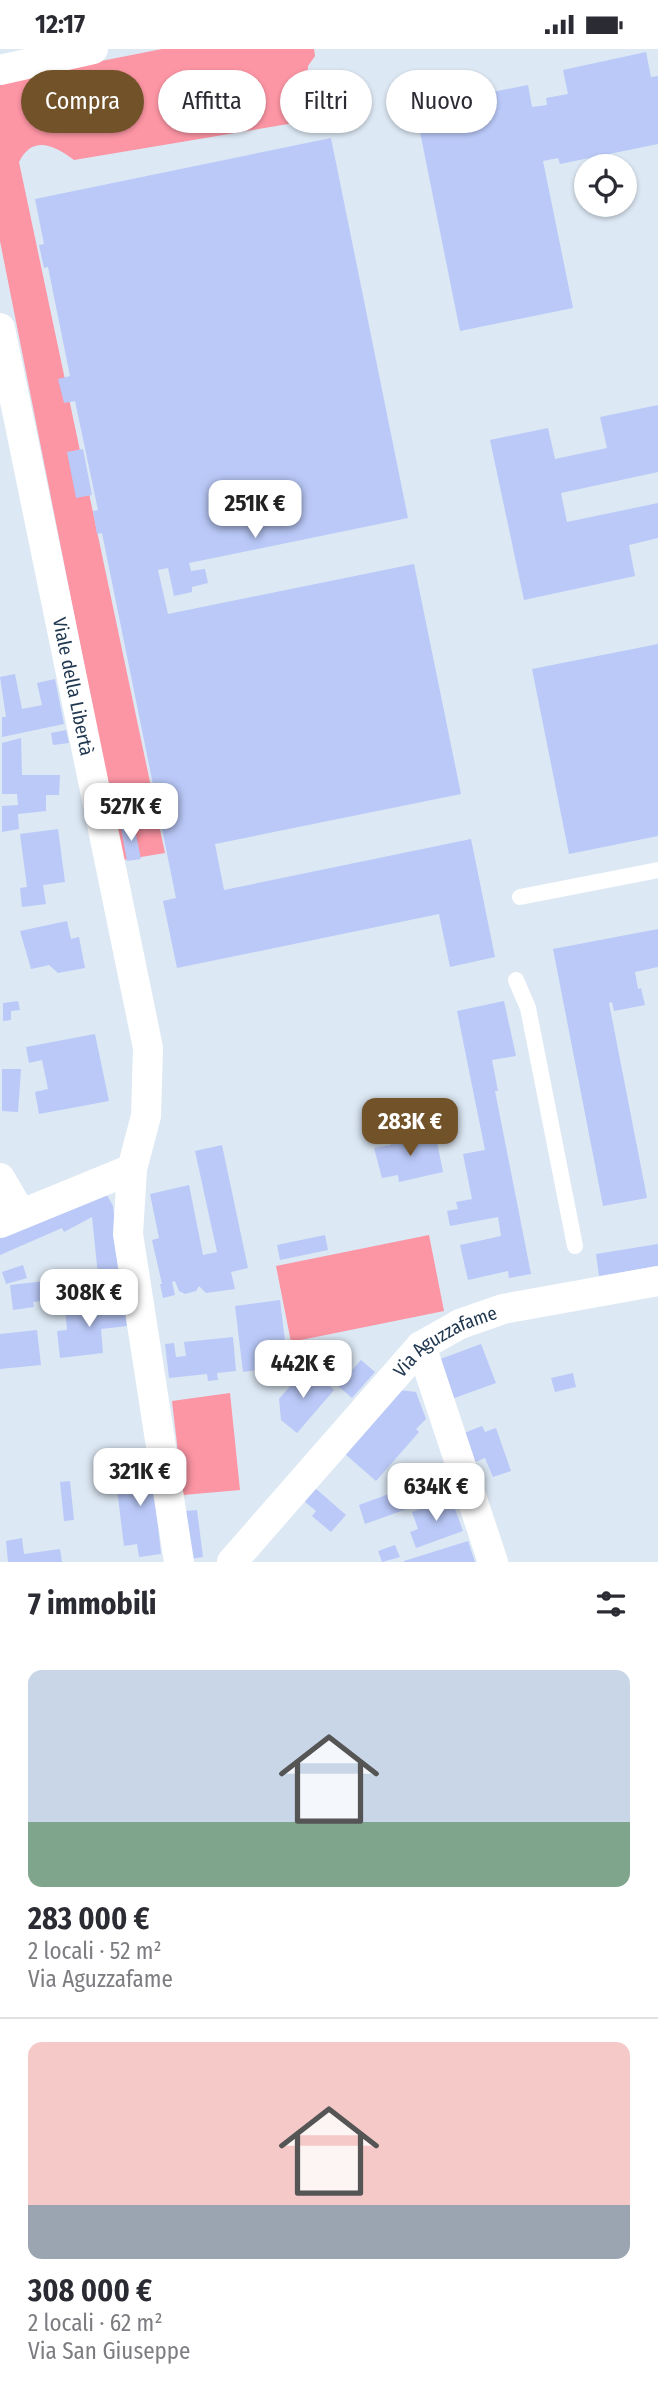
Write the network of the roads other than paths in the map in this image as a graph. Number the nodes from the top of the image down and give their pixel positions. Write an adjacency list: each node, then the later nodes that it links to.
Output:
1 (93, 49): 2 (street)
2 (0, 70)
3 (0, 328): 7 (street, Viale della Libertà)
4 (658, 870): 5 (lane)
5 (520, 897)
6 (516, 980): 10 (lane)
7 (132, 1169): 9 (street); 13 (street, Viale della Libertà)
8 (0, 1178): 9 (street)
9 (10, 1218)
10 (575, 1246)
11 (658, 1281): 12 (street, Via Aguzzafame)
12 (421, 1346): 14 (street, Via Aguzzafame); 15 (street)
13 (179, 1562)
14 (232, 1562)
15 (493, 1562)

